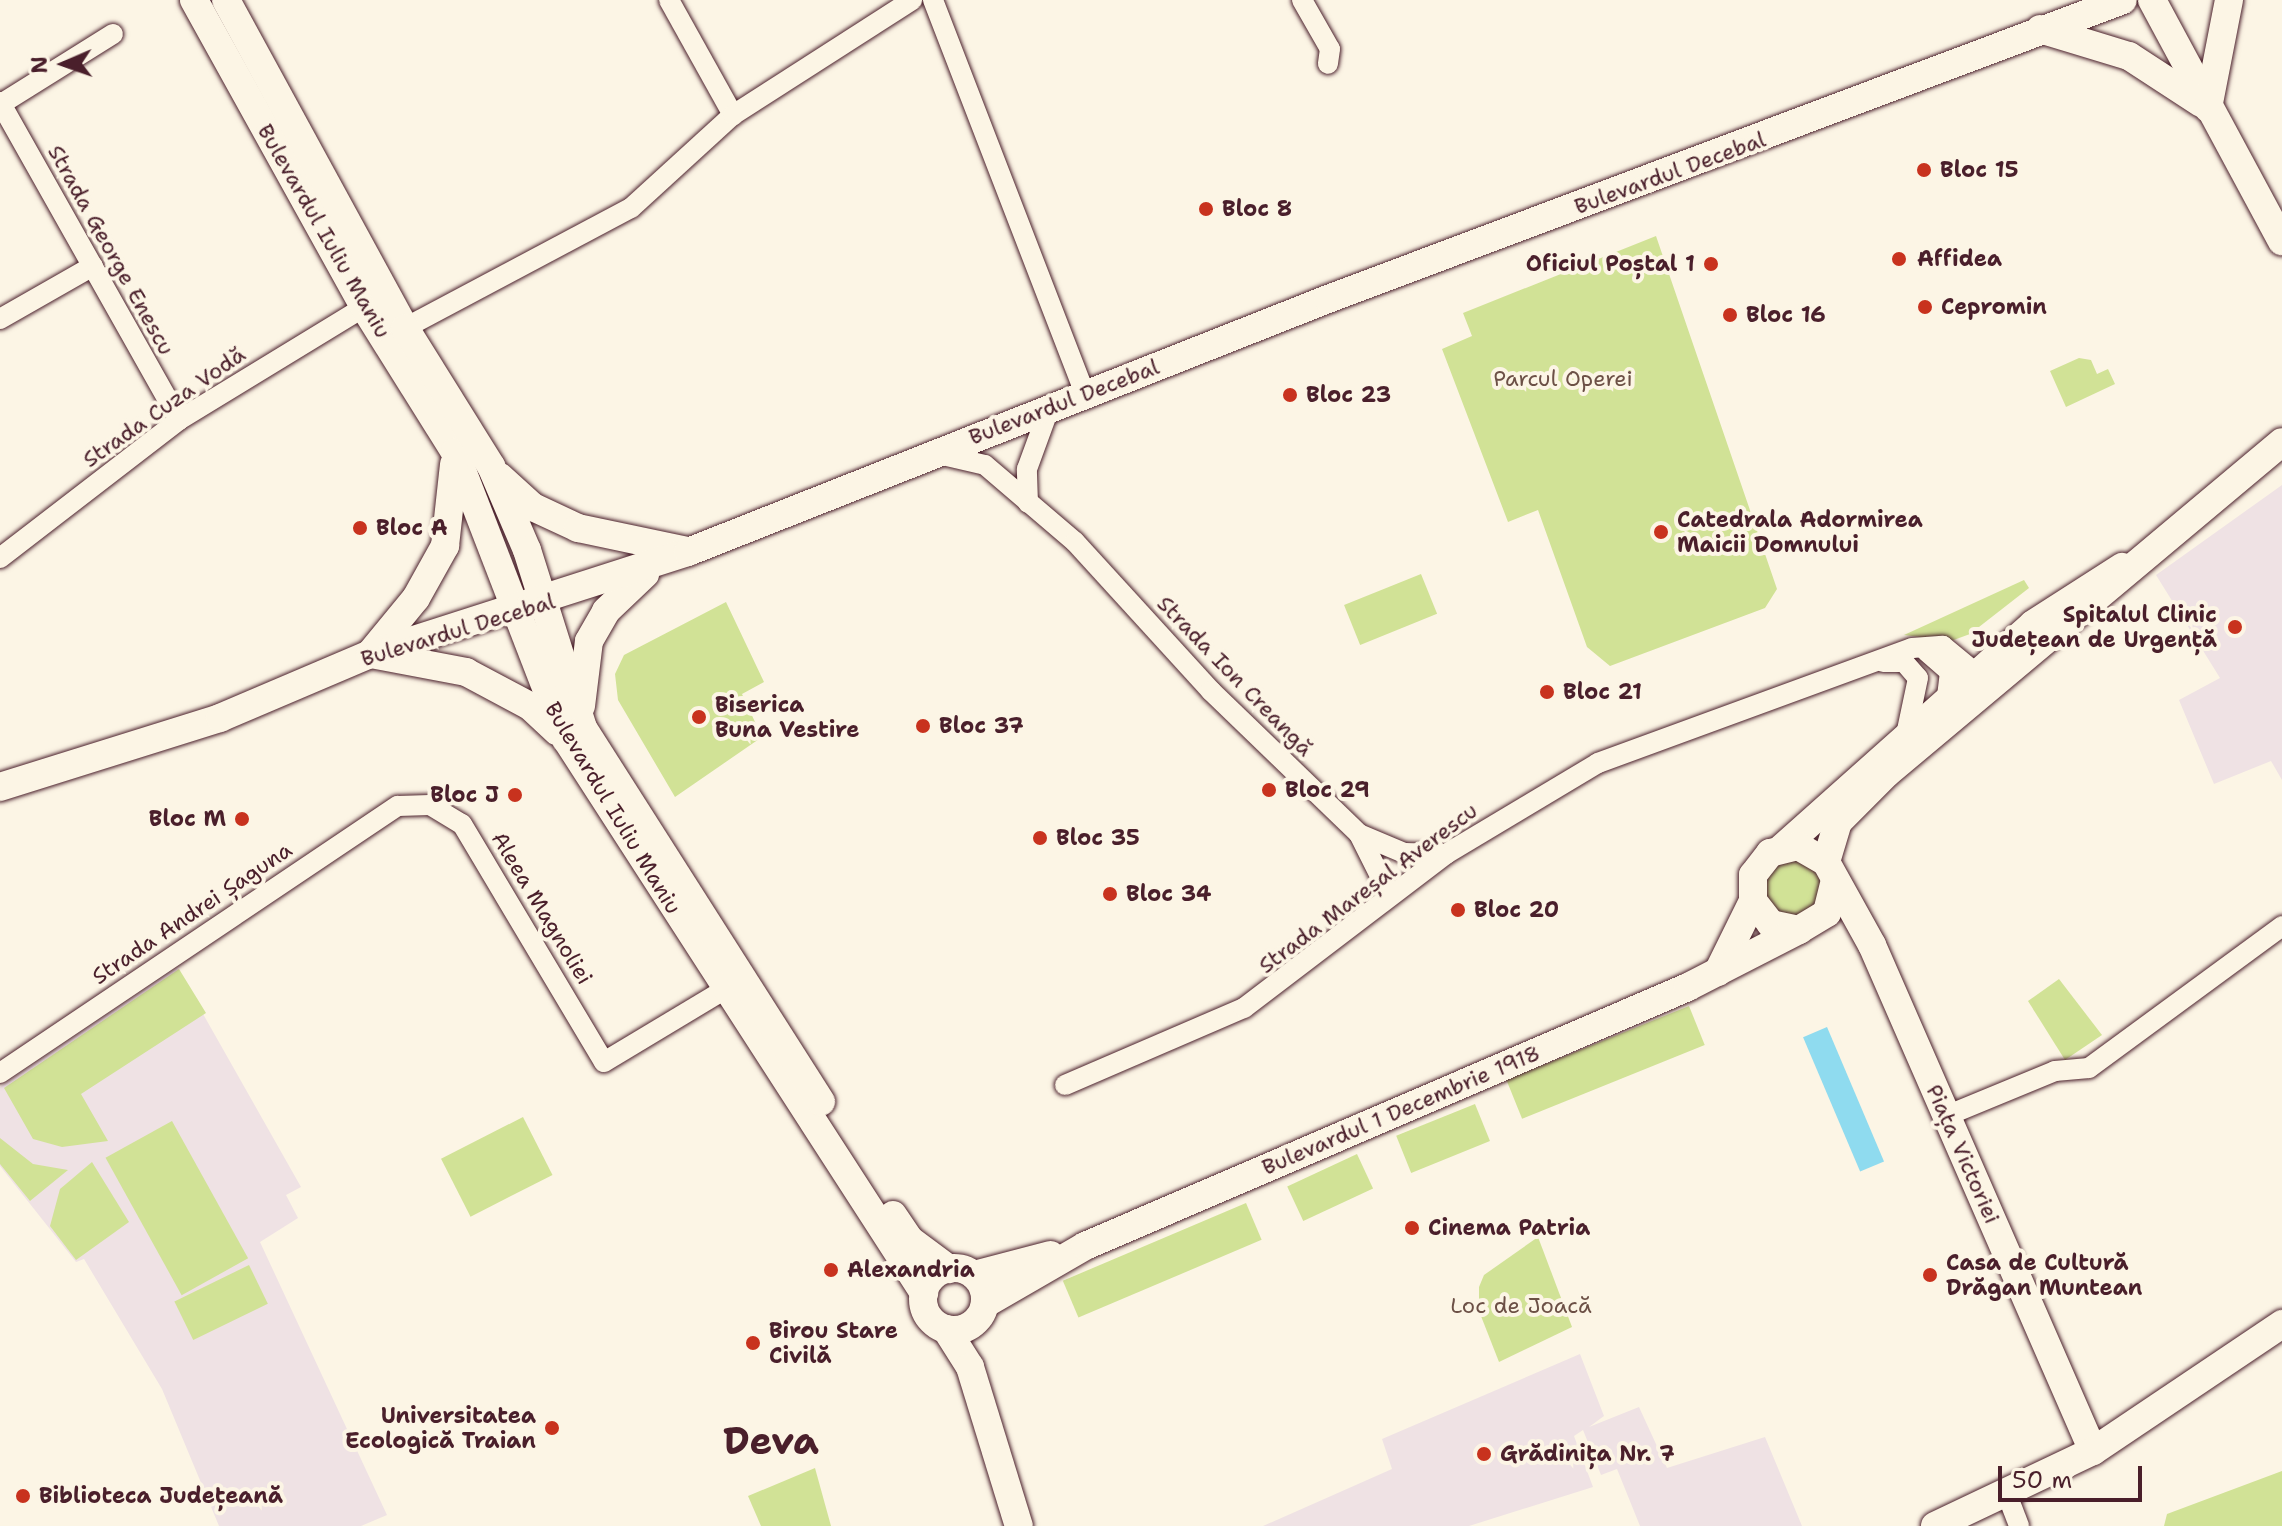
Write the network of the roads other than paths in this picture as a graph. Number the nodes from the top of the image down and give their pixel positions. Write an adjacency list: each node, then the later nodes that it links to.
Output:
1 (194, 0): 19 (street, Bulevardul Iuliu Maniu)
2 (226, 0): 21 (street, Bulevardul Iuliu Maniu)
3 (669, 0): 16 (street)
4 (912, 0): 16 (street)
5 (933, 0): 22 (street)
6 (1302, 0): 13 (street)
7 (2057, 0): 11 (street)
8 (2123, 0): 11 (street, Bulevardul Decebal)
9 (2152, 0): 15 (street)
10 (2229, 0): 15 (street)
11 (2040, 29): 15 (street); 22 (street, Bulevardul Decebal)
12 (113, 34): 14 (street)
13 (1328, 64)
14 (0, 103): 18 (street, Strada George Enescu)
15 (2208, 108): 17 (street)
16 (733, 115): 21 (street)
17 (2282, 241)
18 (93, 266): 20 (street); 24 (street, Strada George Enescu)
19 (364, 307): 24 (street, Strada Cuza Vodă); 26 (street, Bulevardul Iuliu Maniu)
20 (0, 319)
21 (405, 328): 28 (street, Bulevardul Iuliu Maniu)
22 (1085, 393): 23 (street, Bulevardul Decebal)
23 (1050, 406): 27 (street, Bulevardul Decebal); 29 (street)
24 (179, 420): 32 (street, Strada Cuza Vodă)
25 (2282, 442): 30 (street)
26 (455, 452): 33 (street, Bulevardul Iuliu Maniu); 35 (street)
27 (934, 453): 29 (street, Strada Ion Creangă); 31 (street, Bulevardul Decebal)
28 (491, 466): 31 (street); 33 (street, Bulevardul Iuliu Maniu)
29 (1028, 503): 43 (street, Strada Ion Creangă)
30 (2169, 542): 37 (street); 38 (street)
31 (688, 552): 33 (street, Bulevardul Decebal); 40 (street)
32 (0, 558)
33 (528, 607): 35 (street, Bulevardul Decebal); 40 (street, Bulevardul Iuliu Maniu)
34 (1912, 648): 36 (street, Strada Mareșal Averescu); 37 (street, Strada Mareșal Averescu); 38 (street)
35 (370, 654): 40 (street); 41 (street, Bulevardul Decebal)
36 (1879, 662): 39 (street); 45 (street, Strada Mareșal Averescu)
37 (1977, 674): 38 (street)
38 (1946, 713): 39 (street); 46 (street)
39 (1907, 730): 44 (street)
40 (575, 734): 53 (street, Bulevardul Iuliu Maniu); 58 (street, Bulevardul Iuliu Maniu)
41 (0, 787)
42 (416, 805): 53 (street, Aleea Magnoliei); 54 (street, Strada Andrei Șaguna)
43 (1359, 834): 45 (street); 47 (street, Strada Ion Creangă)
44 (1782, 848): 46 (street); 48 (street)
45 (1446, 854): 47 (street, Strada Mareșal Averescu)
46 (1830, 871): 50 (street); 51 (street, Piața Victoriei)
47 (1390, 896): 55 (street, Strada Mareșal Averescu)
48 (1753, 901): 50 (street); 52 (street)
49 (2282, 926): 56 (street)
50 (1804, 929): 51 (street); 52 (street, Bulevardul 1 Decembrie 1918)
51 (1872, 945): 56 (street, Piața Victoriei)
52 (1717, 973): 57 (street, Bulevardul 1 Decembrie 1918)
53 (724, 990): 59 (street, Bulevardul Iuliu Maniu)
54 (0, 1073)
55 (1065, 1085)
56 (1946, 1116): 62 (street, Piața Victoriei)
57 (1085, 1246): 58 (street); 60 (street)
58 (961, 1272): 59 (street); 60 (street)
59 (924, 1293): 60 (street, Bulevardul Iuliu Maniu)
60 (968, 1319): 64 (street)
61 (2282, 1324): 62 (street)
62 (2093, 1451): 63 (street)
63 (2008, 1497): 65 (street); 66 (street)
64 (1019, 1526)
65 (1935, 1526)
66 (2019, 1526)

